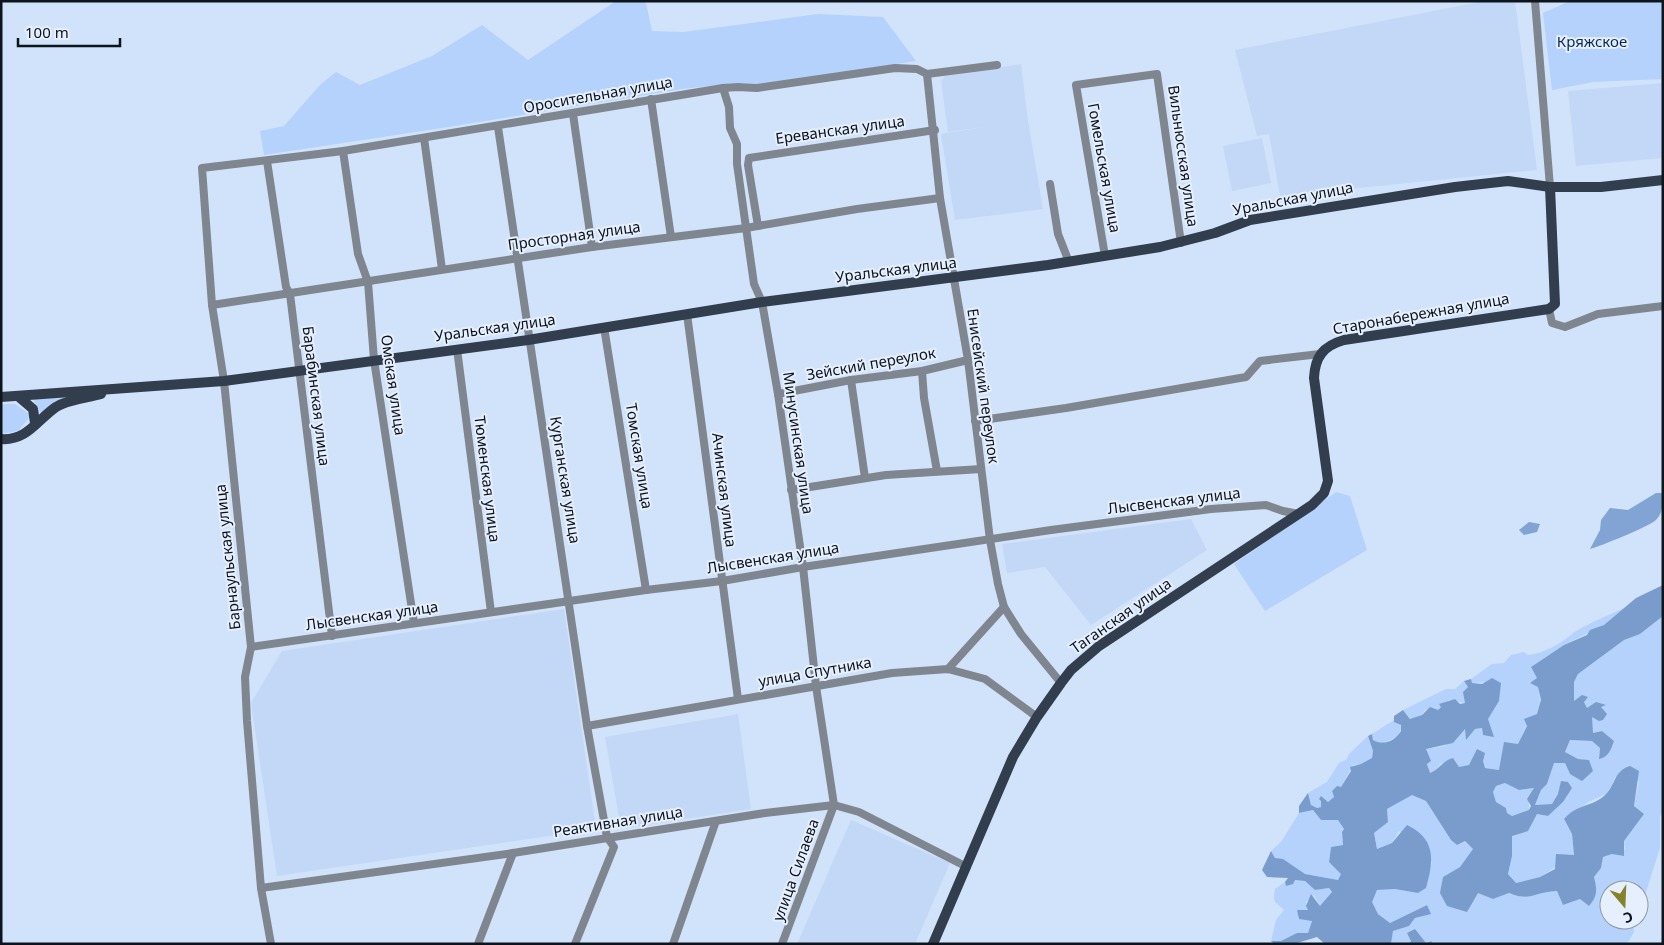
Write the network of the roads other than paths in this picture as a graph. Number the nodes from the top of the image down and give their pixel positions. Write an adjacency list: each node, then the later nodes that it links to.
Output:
1 (1535, 1): 16 (street)
2 (998, 65): 3 (street, Оросительная улица)
3 (927, 74): 5 (street, Оросительная улица); 9 (street, Енисейский переулок)
4 (1076, 85): 21 (street, Вильнюсская улица); 23 (street, Гомельская улица)
5 (723, 88): 6 (street, Оросительная улица); 19 (street, Минусинская улица)
6 (650, 99): 7 (street, Оросительная улица); 20 (street)
7 (573, 114): 8 (street, Оросительная улица); 22 (street)
8 (498, 126): 10 (street, Оросительная улица); 24 (street, Курганская улица)
9 (935, 130): 17 (street, Енисейский переулок); 18 (street, Ереванская улица)
10 (424, 138): 11 (street, Оросительная улица); 26 (street)
11 (343, 151): 12 (street, Оросительная улица); 28 (street, Омская улица)
12 (267, 161): 13 (street, Оросительная улица); 29 (street, Барабинская улица)
13 (202, 168): 31 (street, Барнаульская улица)
14 (1663, 180): 16 (main road, Уральская улица)
15 (1050, 184): 25 (street)
16 (1550, 187): 21 (main road, Уральская улица); 33 (main road)
17 (940, 198): 18 (street, Просторная улица); 27 (street, Енисейский переулок)
18 (758, 226): 19 (street, Просторная улица)
19 (746, 228): 20 (street, Просторная улица); 30 (street, Минусинская улица)
20 (671, 237): 22 (street, Просторная улица)
21 (1181, 243): 23 (main road, Уральская улица)
22 (592, 247): 24 (street, Просторная улица)
23 (1105, 256): 25 (main road, Уральская улица)
24 (517, 258): 26 (street, Просторная улица); 36 (street, Курганская улица)
25 (1069, 262): 27 (main road, Уральская улица)
26 (442, 269): 28 (street, Просторная улица)
27 (953, 278): 30 (main road, Уральская улица); 40 (street, Енисейский переулок)
28 (368, 282): 29 (street, Просторная улица); 39 (street, Омская улица)
29 (290, 294): 31 (street, Просторная улица); 41 (street, Барабинская улица)
30 (762, 302): 34 (main road, Уральская улица); 46 (street, Минусинская улица)
31 (212, 305): 44 (street, Барнаульская улица)
32 (1663, 306): 33 (street)
33 (1549, 309): 38 (main road, Старонабережная улица)
34 (687, 314): 35 (main road, Уральская улица); 59 (street, Ачинская улица)
35 (604, 327): 36 (main road, Уральская улица); 60 (street, Томская улица)
36 (528, 340): 37 (main road, Уральская улица); 61 (street, Курганская улица)
37 (457, 349): 39 (main road, Уральская улица); 63 (street, Тюменская улица)
38 (1320, 354): 49 (street, Старонабережная улица); 56 (main road, Таганская улица)
39 (374, 360): 41 (main road, Уральская улица); 64 (street, Омская улица)
40 (968, 360): 42 (street, Зейский переулок); 49 (street, Енисейский переулок)
41 (299, 371): 44 (main road, Уральская улица); 65 (street, Барабинская улица)
42 (922, 371): 43 (street, Зейский переулок); 53 (street)
43 (851, 380): 46 (street, Зейский переулок); 54 (street)
44 (224, 382): 45 (main road, Уральская улица); 66 (street, Барнаульская улица)
45 (129, 388): 48 (main road, Уральская улица); 50 (main road, Уральская улица)
46 (778, 394): 55 (street, Минусинская улица)
47 (1, 397): 48 (main road, Уральская улица)
48 (19, 397): 50 (main road)
49 (975, 421): 52 (street, Енисейский переулок)
50 (35, 423): 51 (main road, Уральская улица)
51 (1, 439)
52 (981, 469): 53 (street); 57 (street, Енисейский переулок)
53 (937, 471): 54 (street)
54 (865, 478): 55 (street)
55 (791, 490): 58 (street, Минусинская улица)
56 (1298, 514): 57 (street, Лысвенская улица); 68 (main road, Таганская улица)
57 (990, 540): 58 (street, Лысвенская улица); 62 (street, Енисейский переулок)
58 (803, 567): 59 (street, Лысвенская улица); 69 (street, Минусинская улица)
59 (722, 581): 60 (street, Лысвенская улица); 70 (street, Ачинская улица)
60 (646, 590): 61 (street, Лысвенская улица)
61 (570, 601): 63 (street, Лысвенская улица); 72 (street, Курганская улица)
62 (1004, 607): 67 (street); 68 (street, Енисейский переулок)
63 (491, 612): 64 (street, Лысвенская улица)
64 (414, 624): 65 (street, Лысвенская улица)
65 (332, 636): 66 (street, Лысвенская улица)
66 (251, 647): 78 (street, Барнаульская улица)
67 (948, 669): 69 (street, улица Спутника); 71 (street, улица Спутника)
68 (1061, 683): 71 (main road, Таганская улица)
69 (816, 686): 70 (street, улица Спутника); 73 (street, Минусинская улица)
70 (738, 699): 72 (street, улица Спутника)
71 (1037, 717): 77 (main road, Таганская улица)
72 (587, 726): 75 (street, Курганская улица)
73 (834, 805): 74 (street, Реактивная улица); 77 (street, Реактивная улица); 83 (street, улица Силаева)
74 (716, 821): 75 (street, Реактивная улица); 82 (street)
75 (607, 837): 76 (street, Реактивная улица); 81 (street, Курганская улица)
76 (513, 853): 78 (street, Реактивная улица); 80 (street)
77 (967, 867): 84 (main road, Таганская улица)
78 (261, 888): 79 (street, Барнаульская улица)
79 (271, 944)
80 (478, 944)
81 (575, 944)
82 (673, 944)
83 (782, 944)
84 (934, 944)

